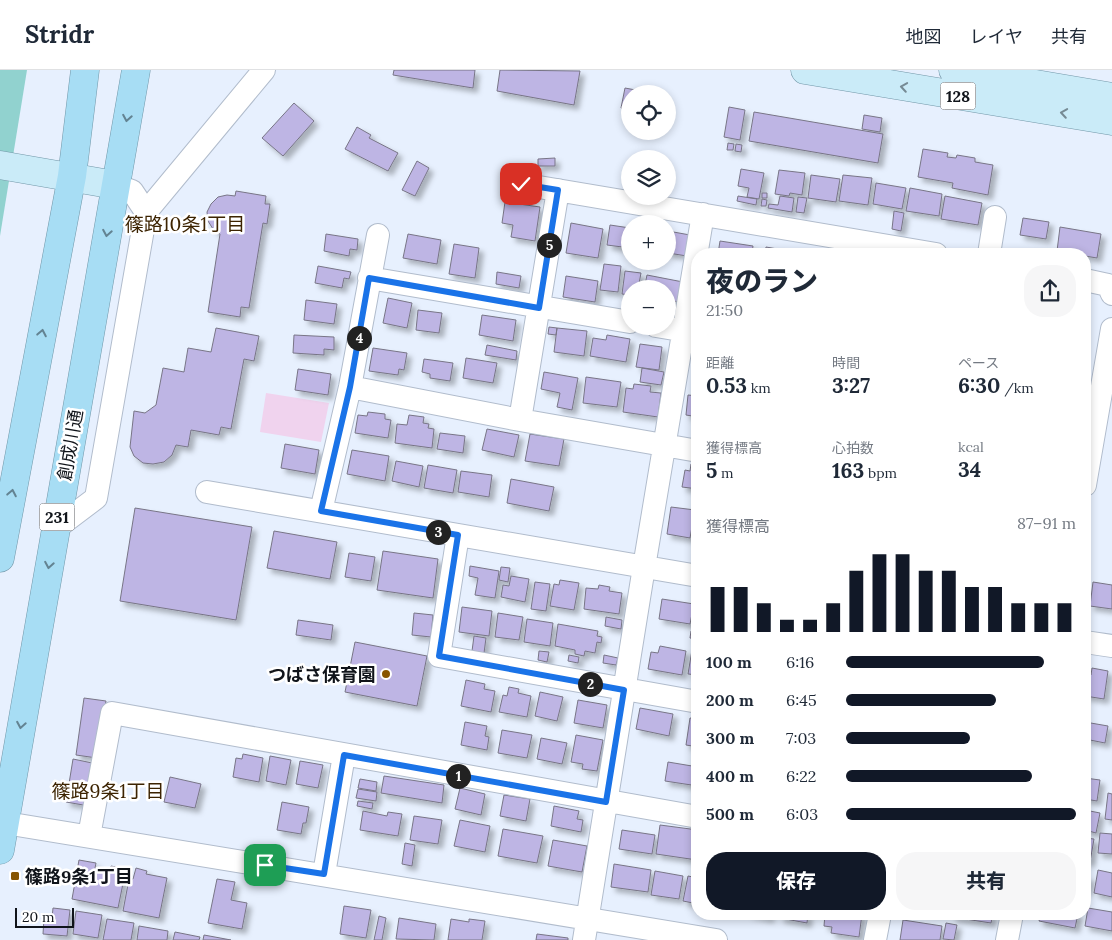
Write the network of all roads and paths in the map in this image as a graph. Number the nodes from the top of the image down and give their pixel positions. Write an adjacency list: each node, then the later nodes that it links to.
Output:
1 (85, 70): 9 (highway)
2 (136, 70): 11 (highway, 創成川通 / 231, one-way to 11)
3 (264, 70): 13 (street)
4 (805, 70): 7 (main road, 128, one-way to 4)
5 (953, 70): 6 (main road, 128)
6 (1112, 97)
7 (1112, 121)
8 (8, 166): 9 (main road)
9 (72, 176): 11 (main road); 38 (highway, one-way to 9)
10 (521, 184): 12 (street)
11 (115, 185): 13 (street); 36 (highway, 創成川通 / 231, one-way to 36)
12 (558, 190): 14 (street); 23 (street)
13 (146, 212): 36 (street)
14 (703, 214): 17 (street); 18 (street)
15 (995, 217): 19 (street)
16 (378, 234): 20 (street)
17 (700, 248)
18 (901, 248)
19 (990, 248)
20 (369, 278): 23 (street); 28 (street)
21 (1091, 281): 22 (street)
22 (1112, 294)
23 (539, 308): 24 (street); 30 (street)
24 (621, 321)
25 (676, 329): 27 (street)
26 (1112, 329): 29 (street)
27 (691, 332): 31 (street)
28 (350, 387): 30 (street); 35 (street)
29 (1106, 403): 33 (street)
30 (520, 420): 31 (street)
31 (664, 445): 32 (street); 39 (street)
32 (691, 449)
33 (1091, 462)
34 (206, 492): 35 (street)
35 (321, 511): 37 (street)
36 (55, 529): 48 (highway, 創成川通 / 231, one-way to 48)
37 (458, 535): 39 (street); 43 (street)
38 (0, 558)
39 (644, 567): 40 (street); 43 (street)
40 (691, 575)
41 (1091, 643): 42 (street)
42 (1112, 646)
43 (624, 690): 44 (street); 46 (street)
44 (691, 701)
45 (344, 755): 46 (street); 49 (street); 51 (street)
46 (606, 802): 47 (street); 54 (street)
47 (691, 816)
48 (2, 822): 49 (street); 50 (highway, 創成川通 / 231)
49 (89, 836): 51 (street)
50 (0, 850)
51 (324, 874): 54 (street)
52 (879, 920): 56 (street)
53 (1011, 920): 57 (street)
54 (585, 929): 55 (street)
55 (716, 940)
56 (876, 940)
57 (1007, 940)

